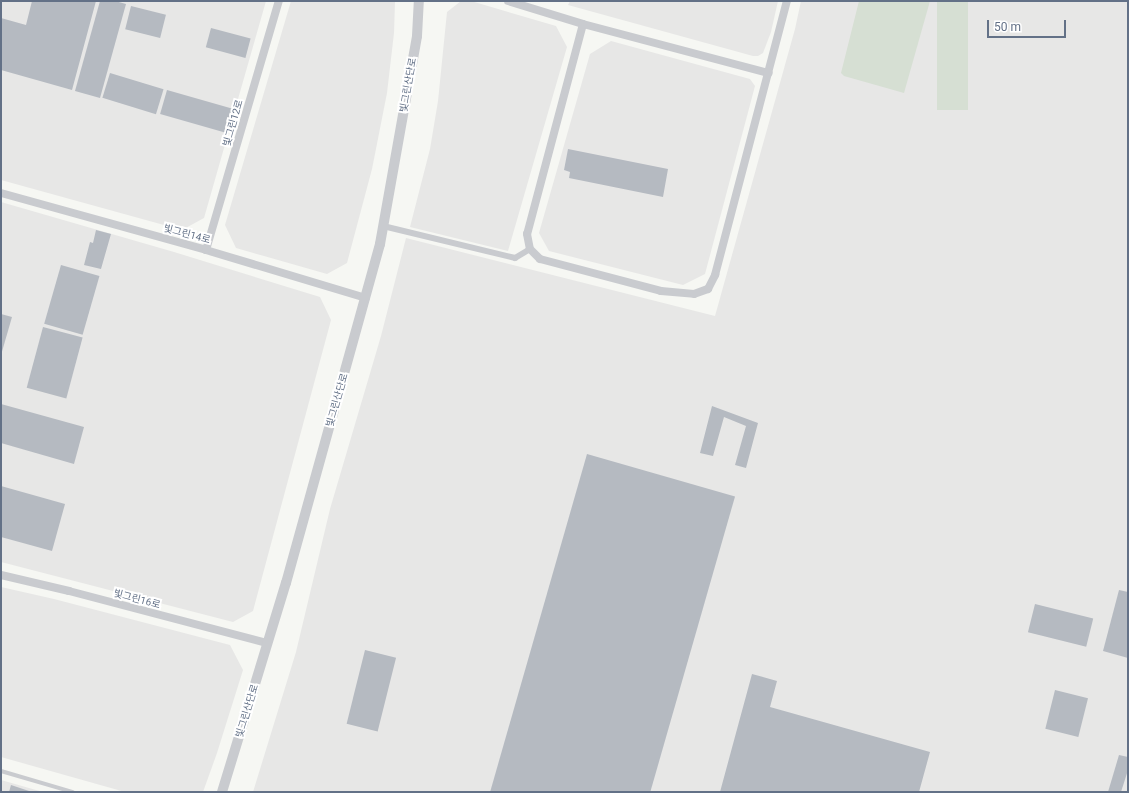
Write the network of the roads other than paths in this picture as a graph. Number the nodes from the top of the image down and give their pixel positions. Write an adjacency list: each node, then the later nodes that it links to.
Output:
1 (279, 1): 10 (street, 빛그린12로)
2 (419, 1): 8 (street, 빛그린산단로)
3 (508, 1): 5 (street)
4 (787, 1): 6 (street)
5 (583, 24): 6 (street); 9 (street)
6 (769, 73): 9 (street)
7 (1, 193): 10 (street, 빛그린14로)
8 (383, 226): 9 (street); 11 (street, 빛그린산단로)
9 (530, 249)
10 (206, 250): 11 (street, 빛그린14로)
11 (366, 298): 13 (street, 빛그린산단로)
12 (1, 575): 13 (street, 빛그린16로)
13 (267, 643): 16 (street, 빛그린산단로)
14 (1, 771): 15 (lane)
15 (73, 792)
16 (222, 792)

